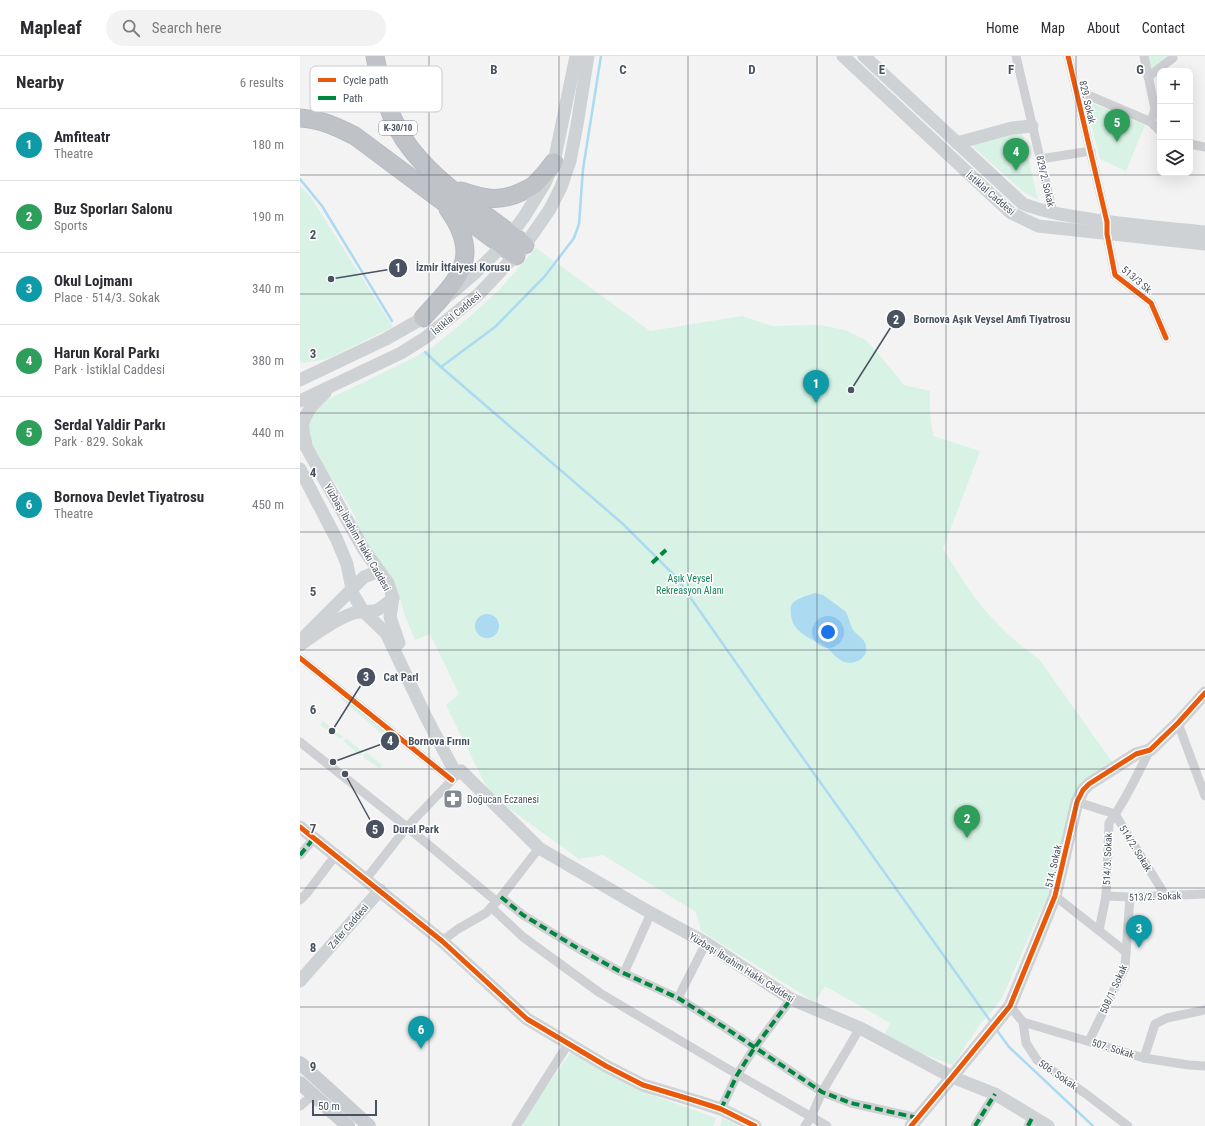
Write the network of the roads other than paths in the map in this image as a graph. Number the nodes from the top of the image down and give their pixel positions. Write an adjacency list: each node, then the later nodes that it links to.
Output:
1 (375, 56): 10 (highway, K-30/10)
2 (576, 56): 23 (main road, İstiklal Caddesi)
3 (588, 56): 29 (main road, İstiklal Caddesi)
4 (843, 56): 26 (main road, İstiklal Caddesi)
5 (864, 56): 18 (main road, İstiklal Caddesi)
6 (1016, 56): 16 (street, 829/2. Sokak)
7 (1068, 56): 12 (street, 829. Sokak)
8 (1144, 56): 11 (street)
9 (1173, 56): 11 (street)
10 (377, 66)
11 (1148, 77): 15 (street)
12 (1076, 90): 15 (street); 21 (street, 829. Sokak)
13 (391, 112): 24 (highway, K-30/10)
14 (300, 118): 24 (highway, K-30/10)
15 (1151, 122): 17 (street)
16 (1032, 126): 18 (main road); 22 (street, 829/2. Sokak)
17 (1157, 128)
18 (957, 143): 25 (main road, İstiklal Caddesi)
19 (1193, 145): 20 (street)
20 (1205, 147)
21 (1090, 151): 22 (street); 26 (street, 829. Sokak)
22 (1040, 159): 25 (street, 829/2. Sokak)
23 (554, 162): 24 (highway, K-30/10); 29 (main road, İstiklal Caddesi)
24 (444, 193): 29 (highway, K-30/10); 30 (highway, K-30/10)
25 (1053, 214): 26 (main road, İstiklal Caddesi)
26 (1107, 228): 27 (main road, İstiklal Caddesi); 28 (main road, İstiklal Caddesi); 31 (street, 513/3 Sk.)
27 (1205, 232)
28 (1205, 244)
29 (514, 245): 30 (main road, İstiklal Caddesi); 35 (main road, İstiklal Caddesi)
30 (423, 318): 32 (main road, İstiklal Caddesi)
31 (1166, 338)
32 (324, 368): 33 (main road); 34 (main road, İstiklal Caddesi)
33 (300, 371)
34 (300, 380)
35 (336, 384): 36 (main road, İstiklal Caddesi); 37 (main road)
36 (300, 401)
37 (303, 441): 39 (main road, Yüzbaşı İbrahim Hakkı Caddesi)
38 (300, 469): 40 (main road)
39 (379, 571): 40 (main road); 41 (main road, Yüzbaşı İbrahim Hakkı Caddesi)
40 (351, 588): 42 (main road); 43 (main road)
41 (393, 598): 42 (main road); 50 (main road, Yüzbaşı İbrahim Hakkı Caddesi)
42 (363, 611): 44 (main road); 50 (main road)
43 (300, 641)
44 (300, 645)
45 (300, 658): 50 (street)
46 (1205, 693): 47 (main road, 514. Sokak)
47 (1178, 723): 49 (main road, 514. Sokak); 51 (street)
48 (300, 742): 55 (street)
49 (1150, 750): 52 (main road, 514. Sokak); 53 (street, 514/3. Sokak)
50 (456, 775): 55 (street); 57 (main road, Yüzbaşı İbrahim Hakkı Caddesi)
51 (1205, 796)
52 (1077, 802): 53 (street, 514/2. Sokak); 64 (main road, 514. Sokak)
53 (1115, 814): 63 (street, 514/2. Sokak); 65 (street, 514/3. Sokak)
54 (300, 827): 56 (main road)
55 (407, 827): 60 (street); 68 (street)
56 (313, 837): 58 (street); 59 (main road)
57 (538, 848): 68 (street); 69 (main road, Yüzbaşı İbrahim Hakkı Caddesi)
58 (300, 854)
59 (335, 856): 60 (main road); 67 (street)
60 (366, 879): 61 (main road)
61 (380, 890): 71 (main road); 75 (main road, Zafer Caddesi)
62 (1205, 894): 63 (street, 513/2. Sokak)
63 (1165, 895): 66 (street, 513/2. Sokak)
64 (1056, 896): 70 (street, 508/1. Sokak); 78 (main road, 514. Sokak)
65 (1106, 896): 66 (street, 513/2. Sokak); 70 (street, 514/3. Sokak)
66 (1130, 897): 73 (street)
67 (300, 900)
68 (496, 902): 71 (street); 74 (street); 88 (street)
69 (651, 913): 72 (main road, Yüzbaşı İbrahim Hakkı Caddesi); 74 (street)
70 (1099, 930): 73 (street, 508/1. Sokak)
71 (442, 941): 83 (main road)
72 (706, 943): 76 (street); 77 (main road, Yüzbaşı İbrahim Hakkı Caddesi)
73 (1126, 952): 82 (street, 508/1. Sokak)
74 (624, 973): 76 (street)
75 (300, 980)
76 (678, 998): 84 (street)
77 (791, 999): 81 (main road, Yüzbaşı İbrahim Hakkı Caddesi); 84 (street)
78 (1010, 1006): 80 (street); 89 (main road, 514. Sokak)
79 (1205, 1010): 85 (street)
80 (1023, 1022): 82 (street, 507. Sokak); 107 (street, 506. Sokak)
81 (860, 1028): 89 (main road, Yüzbaşı İbrahim Hakkı Caddesi); 91 (street)
82 (1089, 1041): 85 (street, 507. Sokak)
83 (568, 1044): 95 (main road); 101 (street)
84 (755, 1047): 88 (street); 91 (street)
85 (1144, 1058): 87 (street, 507. Sokak)
86 (300, 1063): 100 (main road)
87 (1205, 1066)
88 (737, 1074): 95 (street); 96 (street)
89 (952, 1077): 92 (main road, Yüzbaşı İbrahim Hakkı Caddesi); 98 (main road, 514. Sokak)
90 (300, 1083): 93 (main road)
91 (822, 1092): 96 (street); 98 (street)
92 (995, 1094): 97 (main road, Yüzbaşı İbrahim Hakkı Caddesi); 105 (street)
93 (313, 1095): 94 (street); 99 (main road)
94 (300, 1106)
95 (721, 1109): 102 (main road)
96 (811, 1117): 103 (street); 104 (street)
97 (1030, 1121): 106 (main road, Yüzbaşı İbrahim Hakkı Caddesi)
98 (914, 1122)
99 (348, 1126)
100 (369, 1126)
101 (516, 1126)
102 (755, 1126)
103 (805, 1126)
104 (827, 1126)
105 (975, 1126)
106 (1048, 1126)
107 (1128, 1126)

